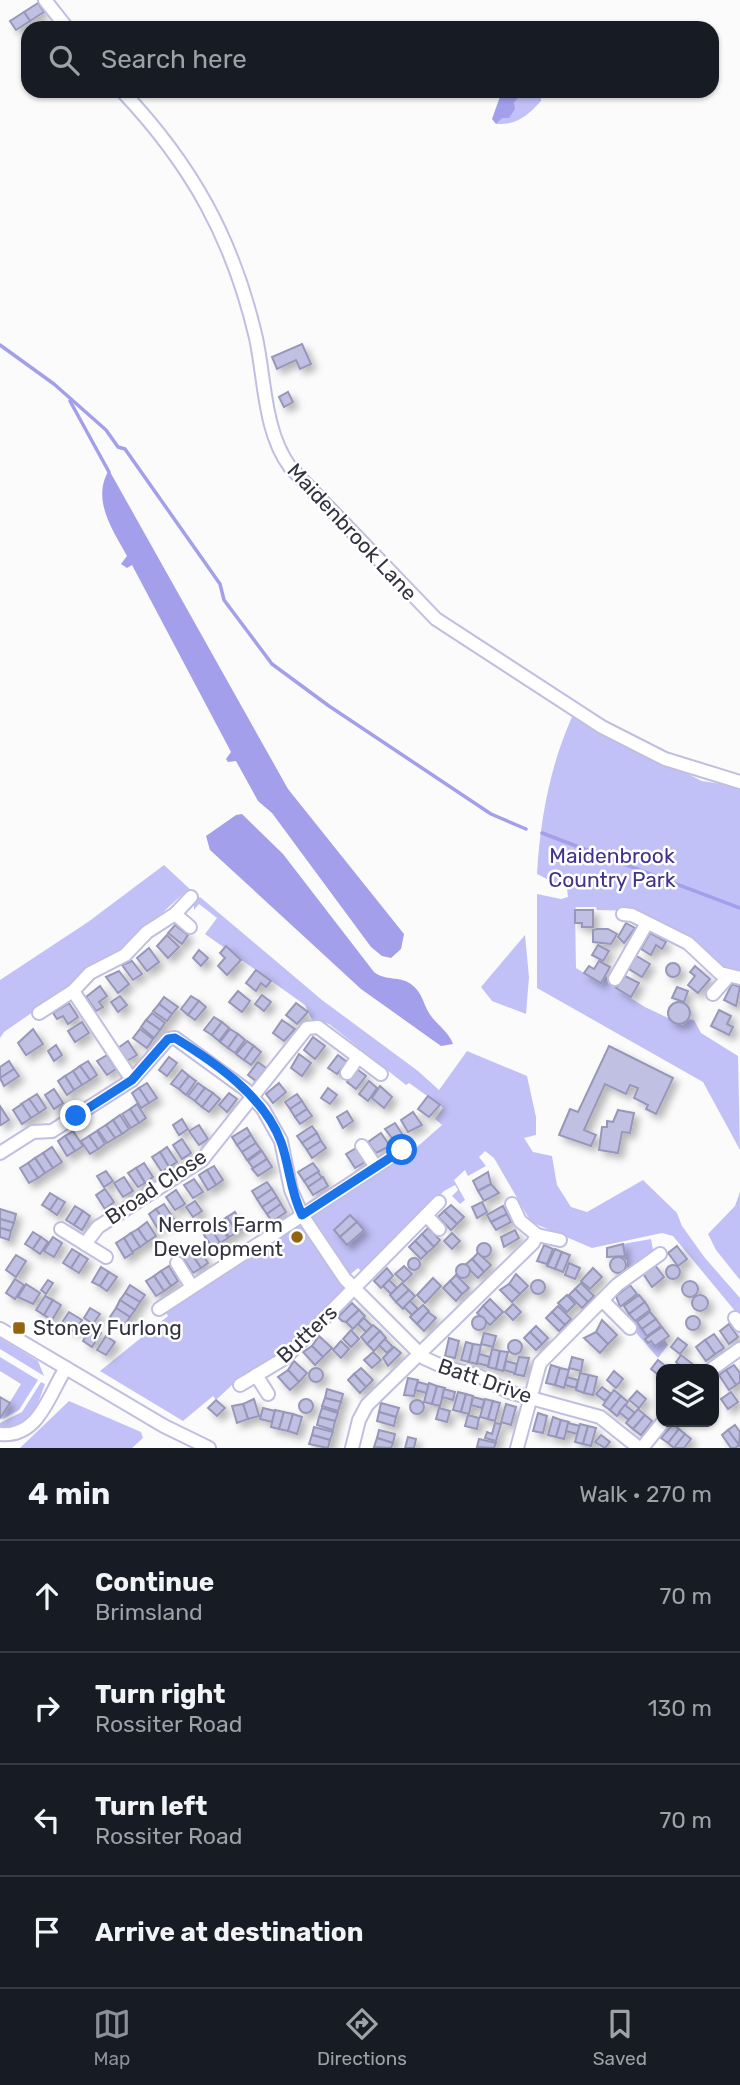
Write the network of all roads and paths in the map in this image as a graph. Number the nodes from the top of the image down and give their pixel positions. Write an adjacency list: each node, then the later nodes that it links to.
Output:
1 (45, 0): 2 (street)
2 (62, 21)
3 (128, 98): 4 (street, Maidenbrook Lane)
4 (740, 782)
5 (191, 897): 6 (street)
6 (176, 914): 9 (street); 12 (street)
7 (623, 914): 8 (street)
8 (647, 923): 10 (street); 11 (street)
9 (190, 927)
10 (734, 977): 13 (street)
11 (615, 979)
12 (73, 991): 14 (street); 18 (street)
13 (713, 994)
14 (39, 1013)
15 (358, 1057): 16 (street); 17 (street); 19 (street, Broad Close)
16 (347, 1073)
17 (381, 1074)
18 (132, 1080): 19 (street); 22 (street)
19 (253, 1097): 26 (street, Batt Drive); 32 (street, Broad Close)
20 (362, 1146): 23 (street)
21 (402, 1150): 23 (street)
22 (0, 1153)
23 (376, 1167): 26 (street)
24 (439, 1202): 27 (street, Butters)
25 (512, 1204): 30 (street)
26 (302, 1215): 36 (street); 37 (street, Batt Drive)
27 (426, 1215): 28 (street); 37 (street, Butters)
28 (439, 1228)
29 (61, 1229): 32 (street, Broad Close)
30 (537, 1235): 31 (street); 43 (street)
31 (560, 1240)
32 (85, 1244): 34 (street, Broad Close)
33 (662, 1253): 38 (street)
34 (106, 1257)
35 (177, 1263): 36 (street)
36 (192, 1287): 39 (street)
37 (355, 1288): 43 (street, Batt Drive); 46 (street, Butters)
38 (602, 1300): 40 (street); 49 (street)
39 (159, 1309)
40 (630, 1328)
41 (0, 1329): 45 (street)
42 (740, 1349): 44 (street)
43 (419, 1353): 49 (street, Batt Drive); 53 (street)
44 (719, 1364)
45 (66, 1368): 51 (street); 52 (street)
46 (256, 1376): 47 (street, Butters); 48 (street, Butters)
47 (240, 1385)
48 (268, 1394)
49 (530, 1398): 54 (street); 55 (street, Batt Drive)
50 (659, 1427): 55 (street)
51 (0, 1434)
52 (209, 1448)
53 (352, 1448)
54 (517, 1448)
55 (640, 1448)

